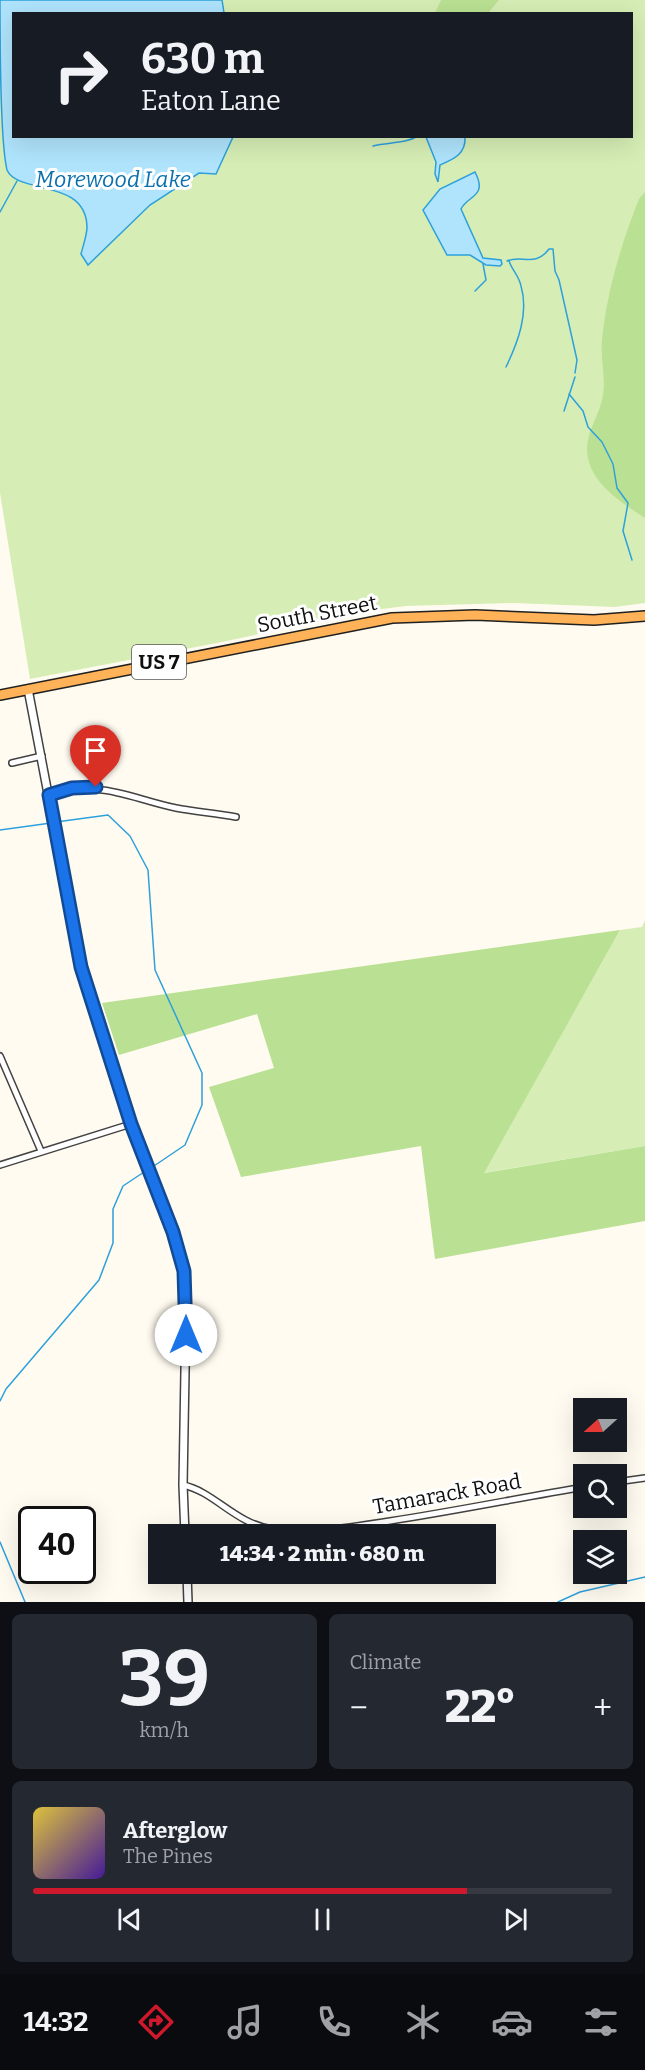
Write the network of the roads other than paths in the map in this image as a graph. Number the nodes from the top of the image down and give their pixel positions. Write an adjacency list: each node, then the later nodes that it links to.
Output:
1 (645, 616): 2 (highway, South Street / US 7)
2 (28, 689): 3 (highway, South Street / US 7); 4 (street)
3 (0, 695)
4 (42, 756): 5 (street); 6 (street)
5 (12, 763)
6 (49, 795): 7 (street); 9 (street)
7 (236, 817)
8 (0, 1056): 10 (street)
9 (131, 1124): 10 (street); 14 (street)
10 (41, 1151): 11 (street)
11 (0, 1165)
12 (645, 1478): 13 (street)
13 (627, 1480)
14 (183, 1485): 15 (street, Tamarack Road); 16 (street)
15 (573, 1489)
16 (185, 1524)
17 (187, 1584): 18 (street)
18 (188, 1602)

